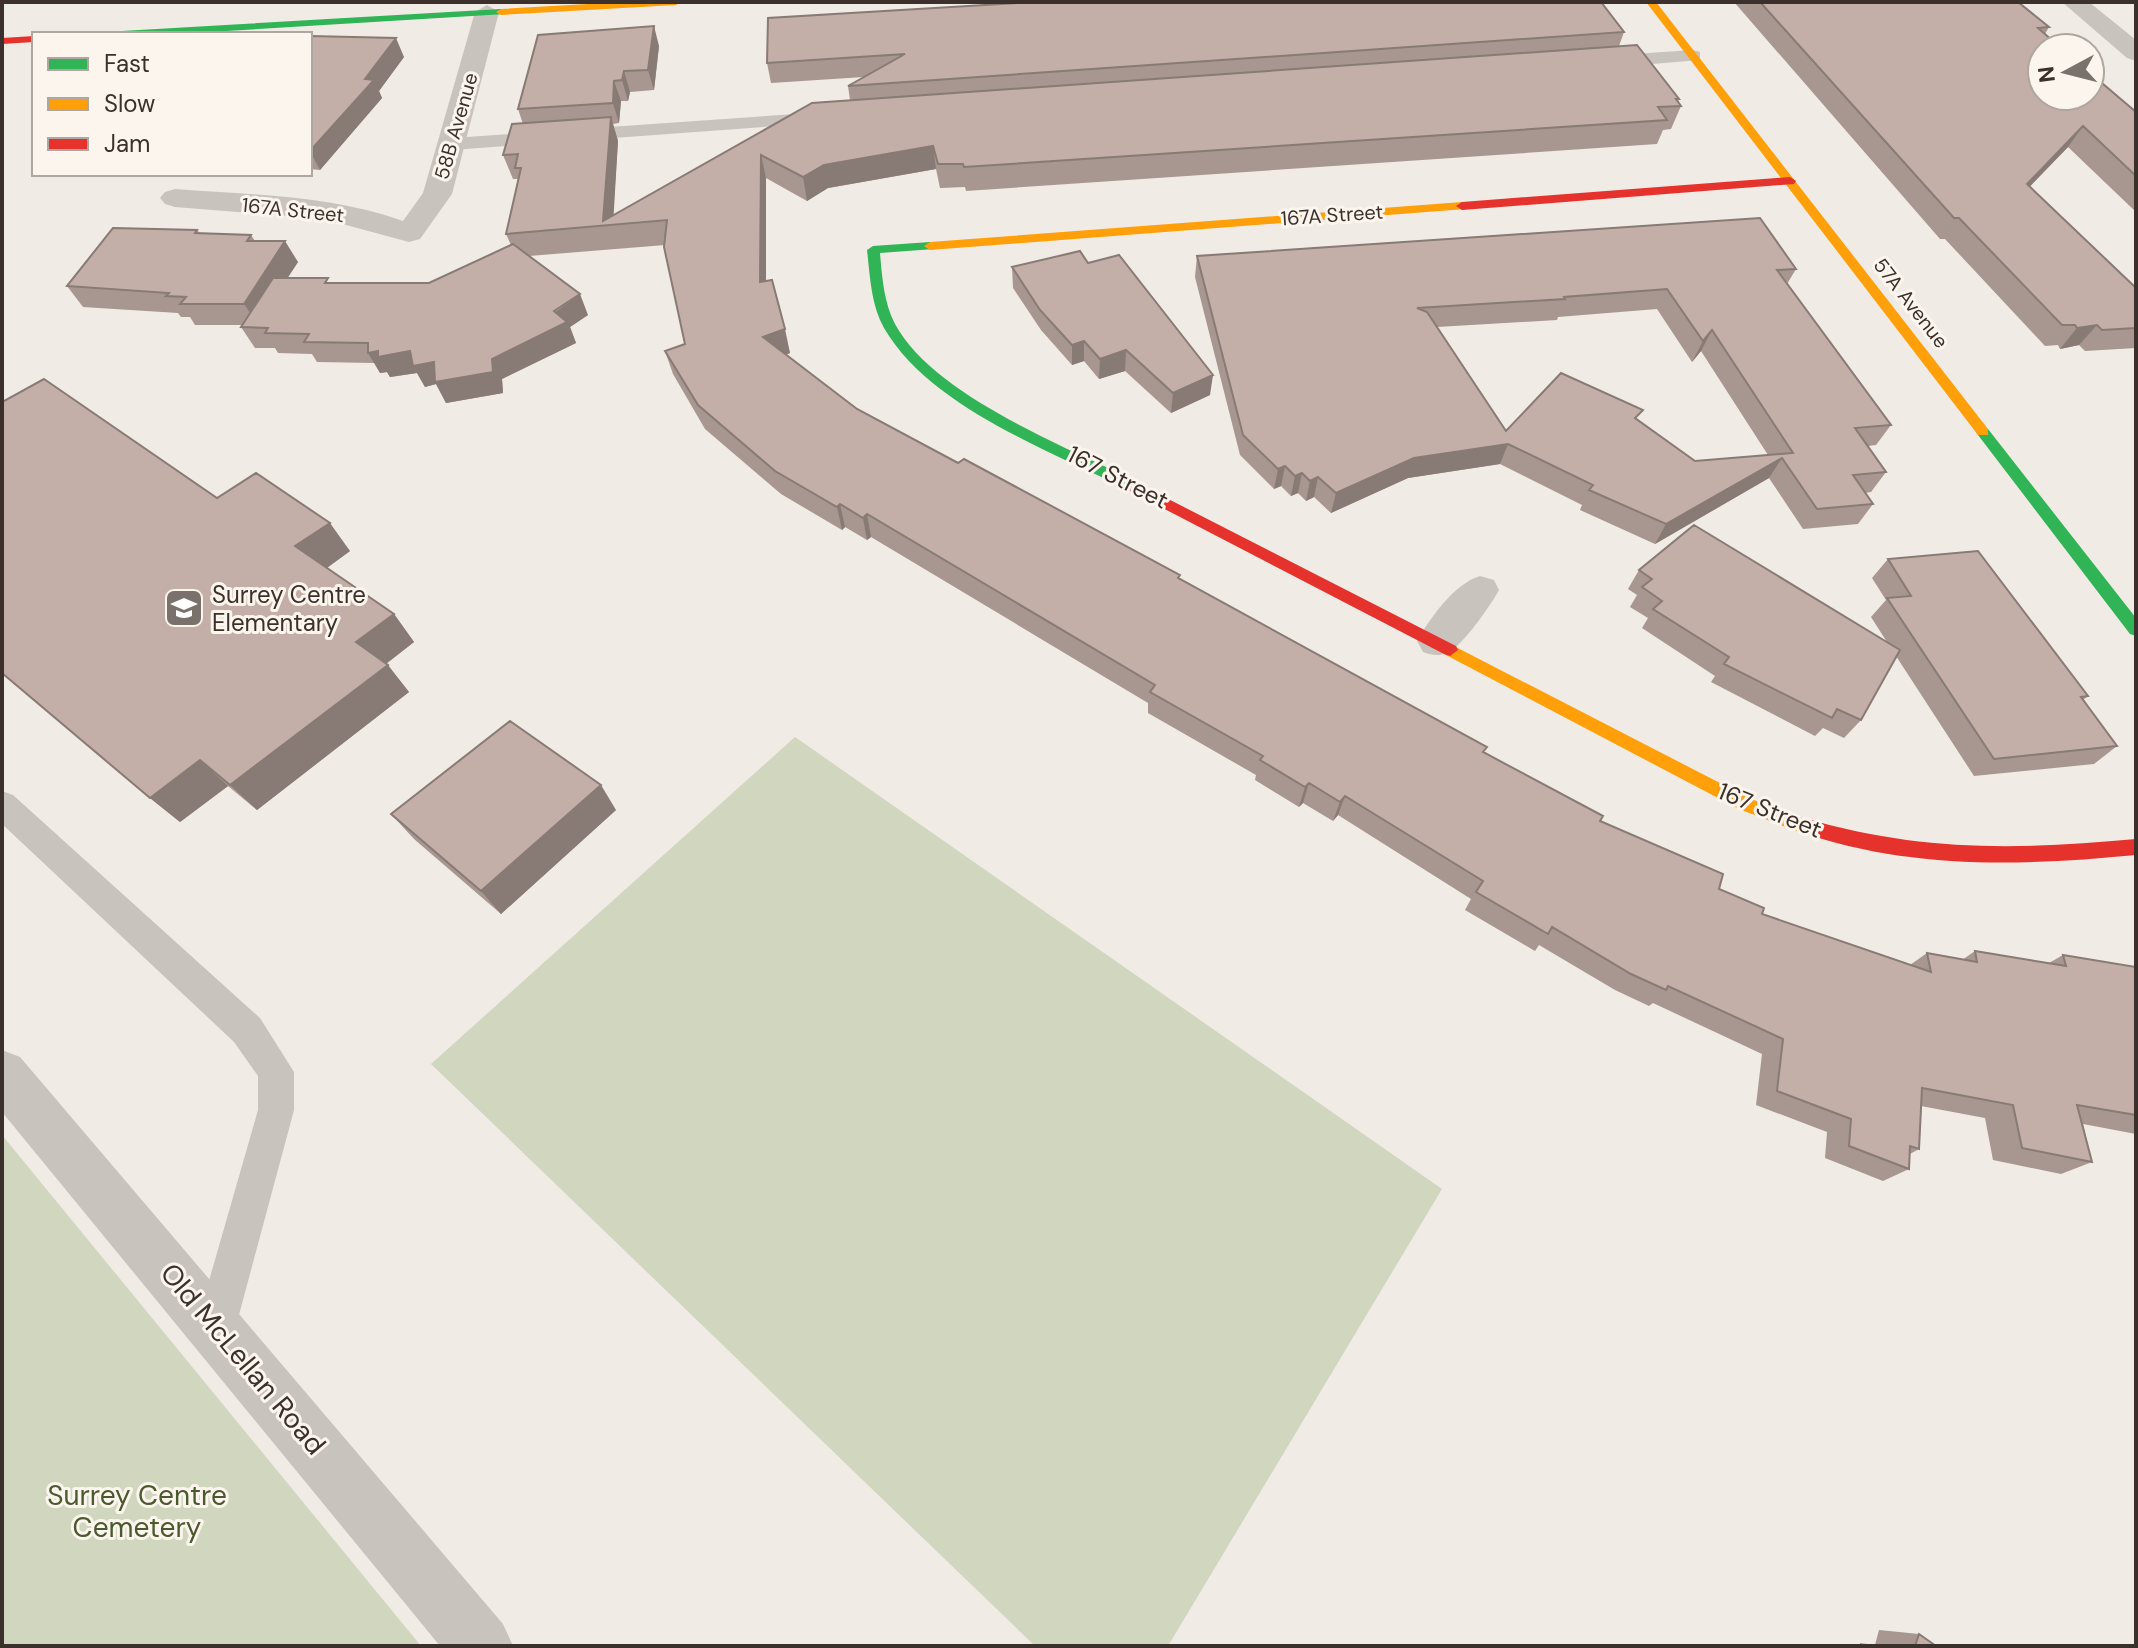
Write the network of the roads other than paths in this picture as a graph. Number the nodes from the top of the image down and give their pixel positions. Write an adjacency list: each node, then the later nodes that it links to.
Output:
1 (676, 2): 4 (street)
2 (1651, 2): 9 (street, 57A Avenue)
3 (2074, 2): 8 (street)
4 (487, 12): 5 (street); 12 (street, 58B Avenue)
5 (155, 32)
6 (32, 39): 7 (street)
7 (2, 41)
8 (2136, 53)
9 (1693, 56): 10 (lane); 13 (street, 57A Avenue)
10 (1589, 63)
11 (846, 117): 12 (lane)
12 (452, 144): 15 (street, 58B Avenue)
13 (1790, 181): 16 (street, 167A Street); 18 (street, 57A Avenue)
14 (175, 198): 15 (street, 167A Street)
15 (409, 233)
16 (873, 250): 19 (street, 167 Street)
17 (1480, 590): 19 (street)
18 (2136, 630)
19 (1437, 641): 21 (street, 167 Street)
20 (2, 804): 23 (lane)
21 (2136, 847)
22 (2, 1074): 23 (street, Old McLellan Road)
23 (216, 1326): 24 (street, Old McLellan Road)
24 (481, 1646)

